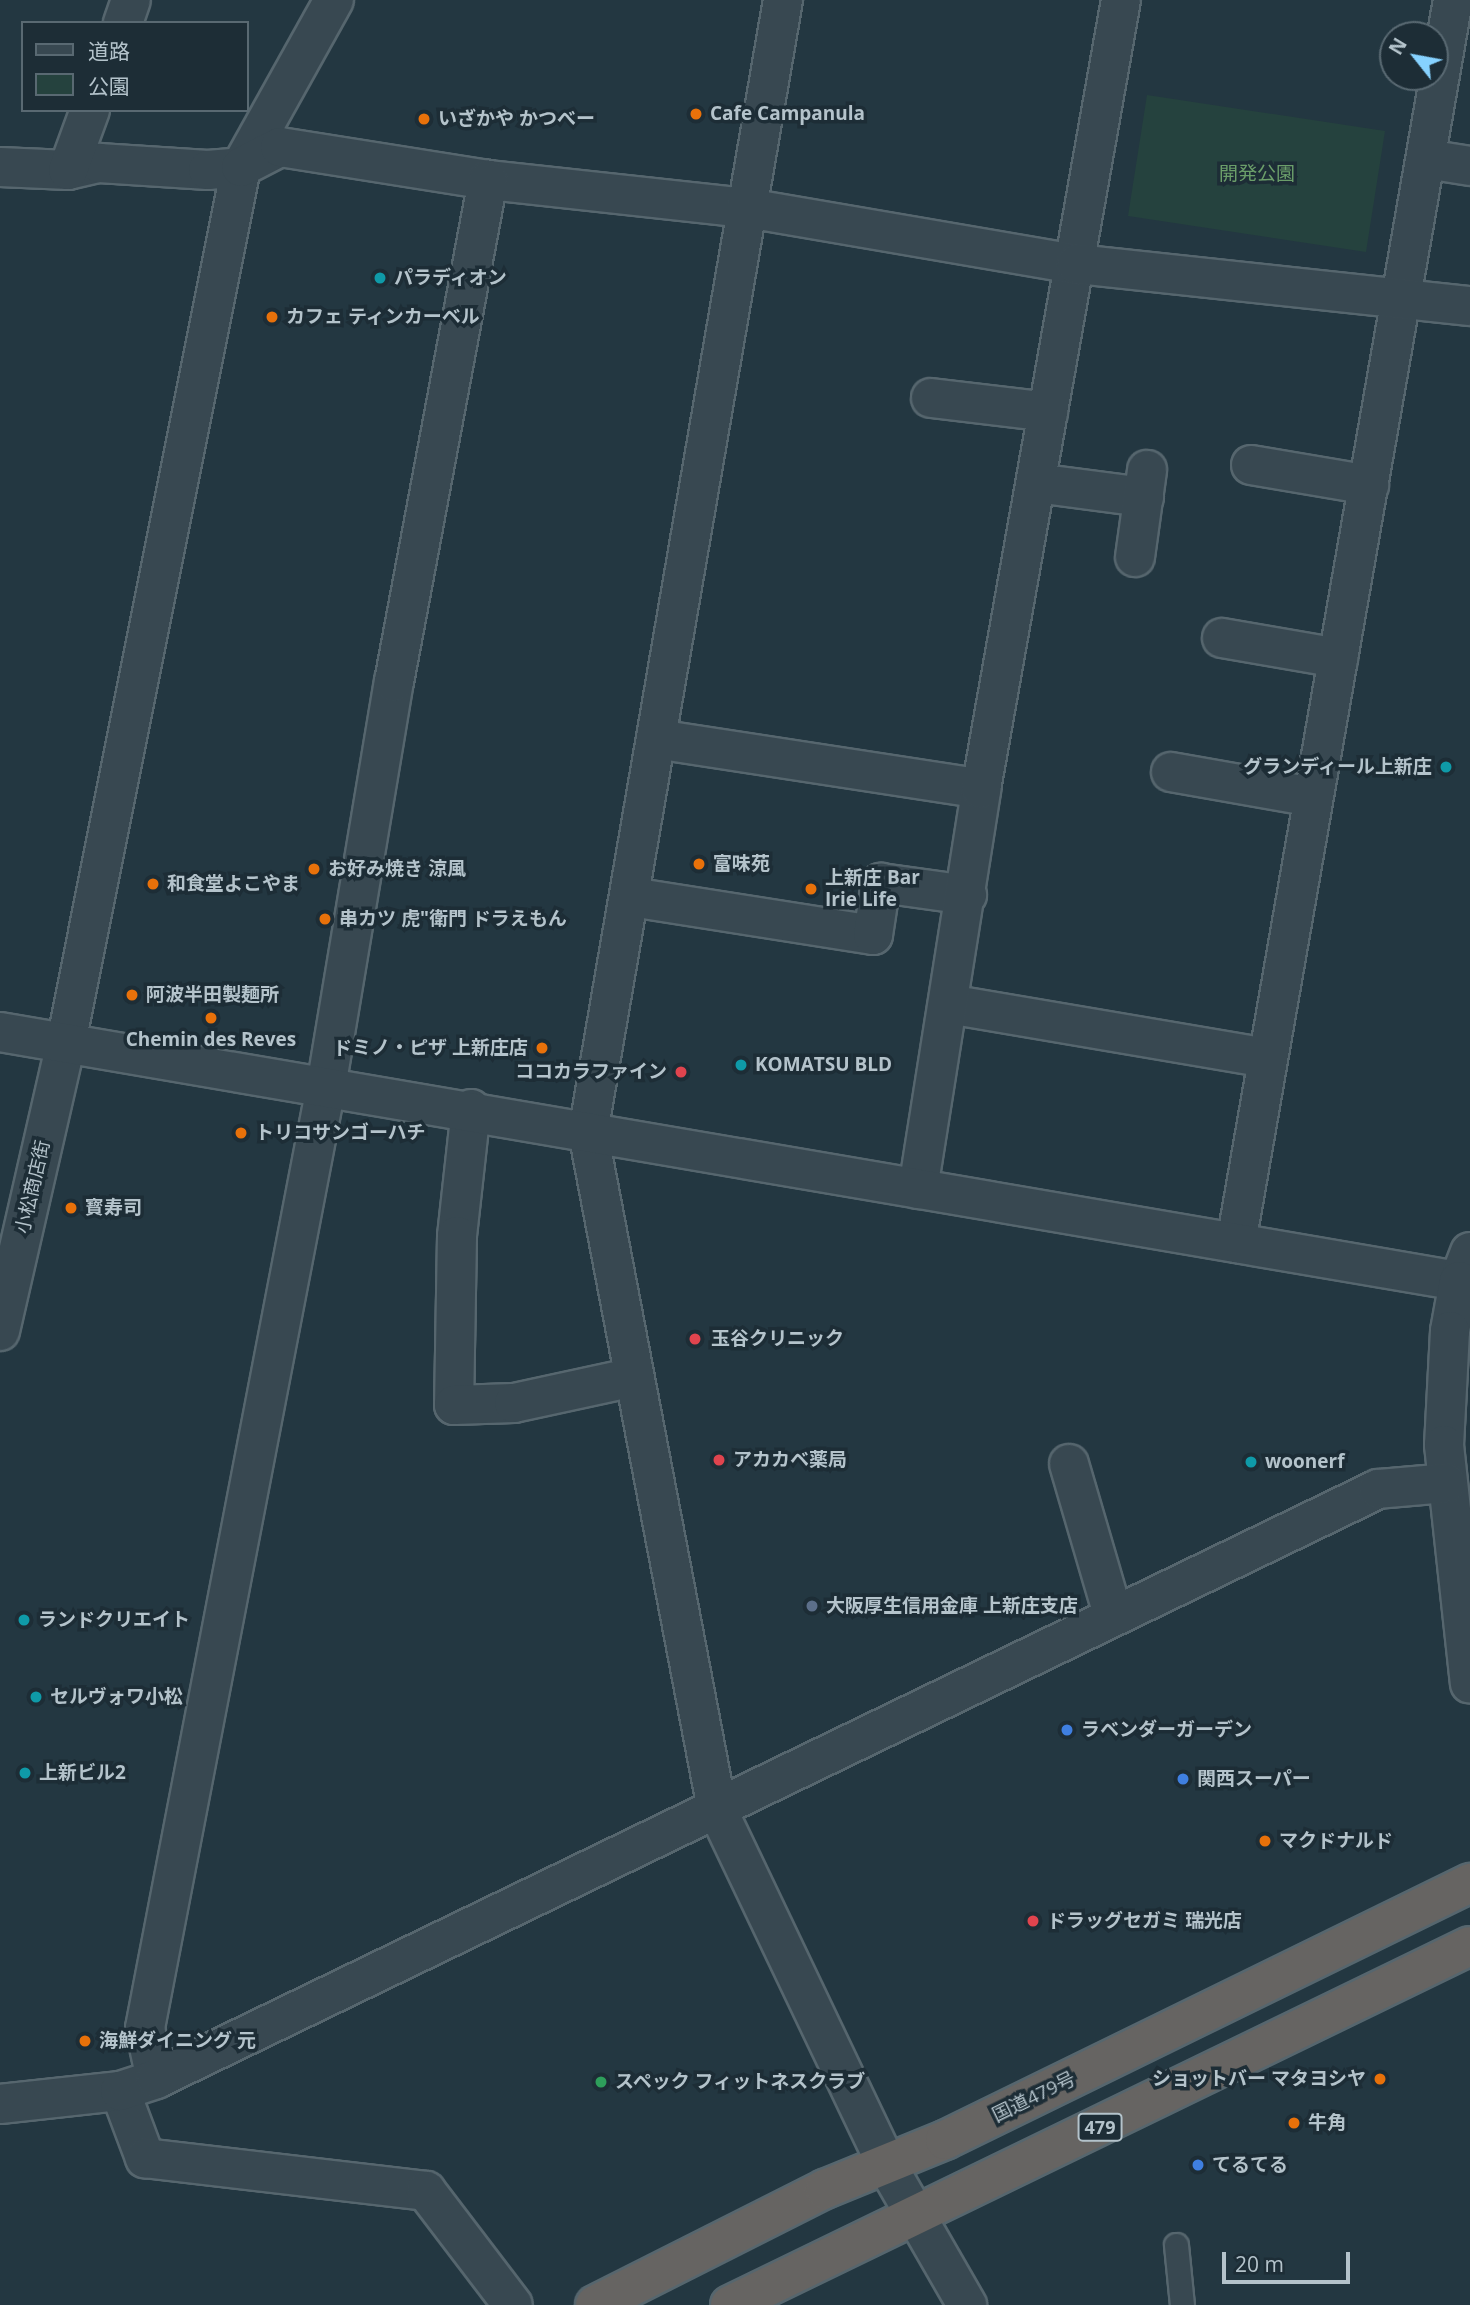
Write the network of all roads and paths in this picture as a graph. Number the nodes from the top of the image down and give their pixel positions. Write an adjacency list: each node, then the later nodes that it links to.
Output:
1 (131, 0): 6 (street)
2 (334, 0): 12 (street, 小松商店街)
3 (783, 0): 15 (street)
4 (1121, 0): 16 (street)
5 (1453, 0): 7 (street)
6 (124, 21)
7 (1458, 39): 9 (street)
8 (89, 112): 13 (street)
9 (1426, 159): 10 (street); 17 (street)
10 (1470, 166)
11 (0, 167): 13 (street)
12 (240, 167): 13 (street); 14 (street); 35 (street, 小松商店街)
13 (68, 170)
14 (488, 180): 15 (street); 37 (street)
15 (747, 208): 16 (street); 27 (street)
16 (1076, 264): 17 (street); 20 (street)
17 (1402, 296): 18 (street); 23 (street)
18 (1470, 306)
19 (931, 398): 20 (street)
20 (1048, 412): 22 (street)
21 (1251, 465): 23 (street)
22 (1036, 483): 24 (street); 29 (street)
23 (1369, 485): 26 (street)
24 (1135, 557)
25 (1222, 638): 26 (street)
26 (1338, 659): 30 (street)
27 (656, 739): 29 (street); 32 (street)
28 (1171, 772): 30 (street)
29 (981, 789): 31 (street)
30 (1313, 797): 36 (street)
31 (967, 895): 32 (street); 33 (street)
32 (631, 897): 39 (street)
33 (948, 1004): 36 (street); 40 (street)
34 (0, 1032): 35 (street)
35 (66, 1043): 37 (street); 43 (street, 小松商店街)
36 (1267, 1058): 41 (street)
37 (326, 1087): 38 (street); 52 (street)
38 (471, 1110): 39 (street); 44 (street)
39 (588, 1132): 40 (street); 44 (street)
40 (918, 1189): 41 (street)
41 (1236, 1244): 42 (street)
42 (1466, 1273): 46 (street)
43 (0, 1331)
44 (634, 1377): 49 (street)
45 (1069, 1464): 47 (street)
46 (1447, 1483): 47 (street); 48 (street)
47 (1113, 1614): 49 (street)
48 (1470, 1684)
49 (718, 1809): 52 (street); 55 (street)
50 (1470, 1884): 55 (highway, 国道479号)
51 (1470, 1946): 56 (highway, 479)
52 (156, 2079): 53 (street)
53 (120, 2091): 54 (street); 58 (street)
54 (0, 2104)
55 (886, 2164): 56 (street); 59 (highway, 国道479号)
56 (914, 2217): 60 (highway, 479); 61 (street)
57 (1176, 2245): 62 (lane)
58 (513, 2305)
59 (595, 2305)
60 (730, 2305)
61 (967, 2305)
62 (1182, 2305)

